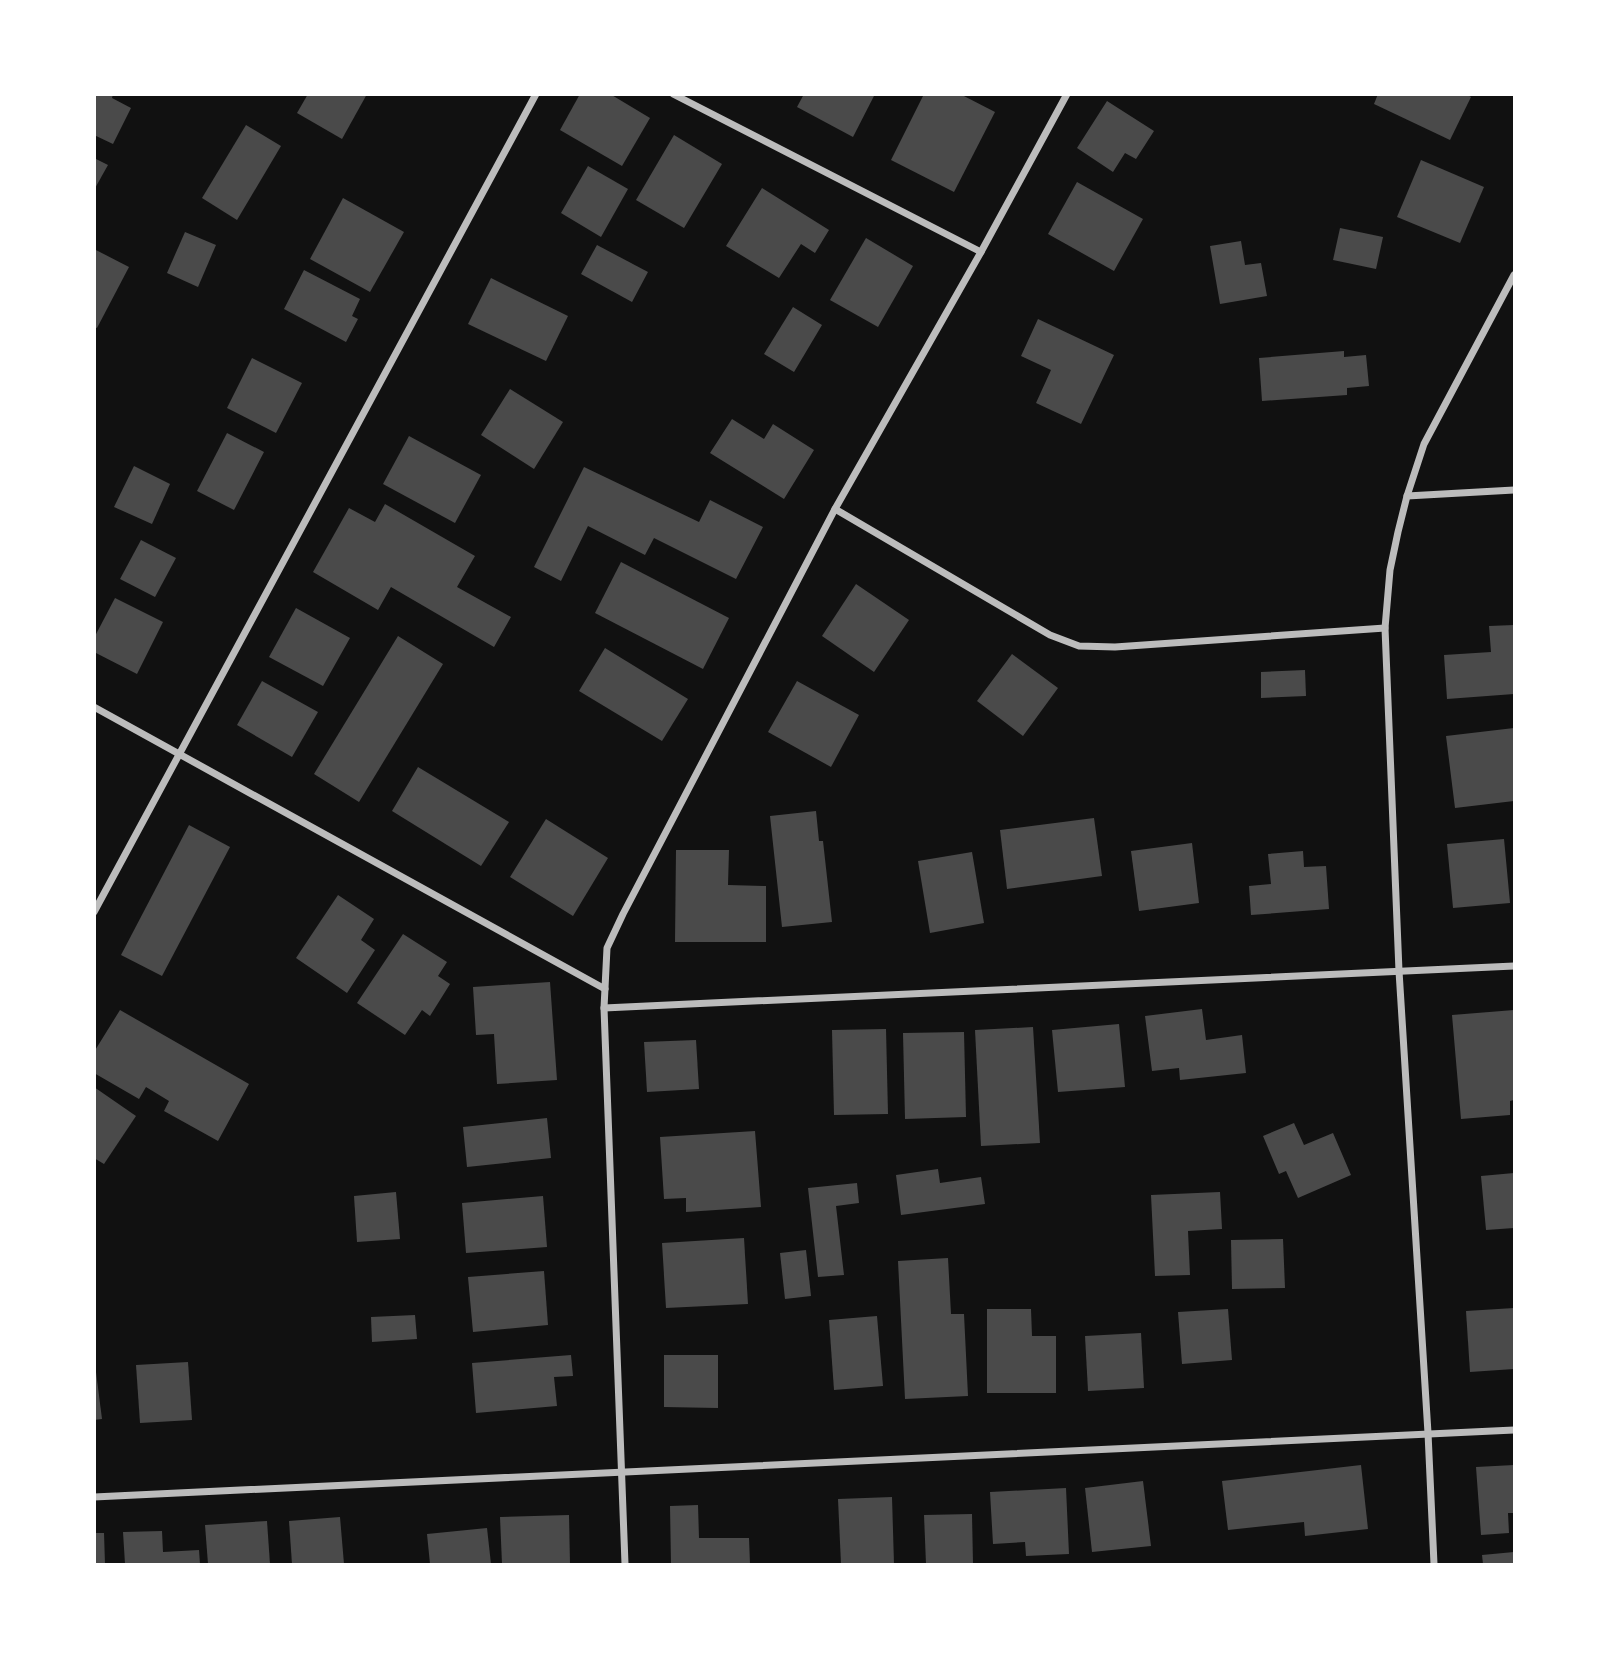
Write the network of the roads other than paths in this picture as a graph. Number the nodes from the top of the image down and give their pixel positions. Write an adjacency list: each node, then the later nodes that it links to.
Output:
1 (536, 94): 11 (street)
2 (673, 94): 4 (street)
3 (1067, 94): 4 (street)
4 (981, 252): 8 (street)
5 (1514, 275): 7 (street)
6 (1514, 490): 7 (street)
7 (1407, 496): 9 (street)
8 (835, 509): 9 (street); 15 (street)
9 (1385, 628): 14 (street)
10 (94, 707): 11 (street)
11 (181, 754): 12 (street); 15 (street)
12 (94, 912)
13 (1514, 966): 14 (street)
14 (1399, 971): 16 (street); 18 (street)
15 (605, 989): 16 (street)
16 (604, 1008): 19 (street)
17 (1514, 1430): 18 (street)
18 (1429, 1433): 19 (street); 22 (street)
19 (621, 1472): 20 (street); 21 (street)
20 (94, 1497)
21 (625, 1564)
22 (1434, 1564)

